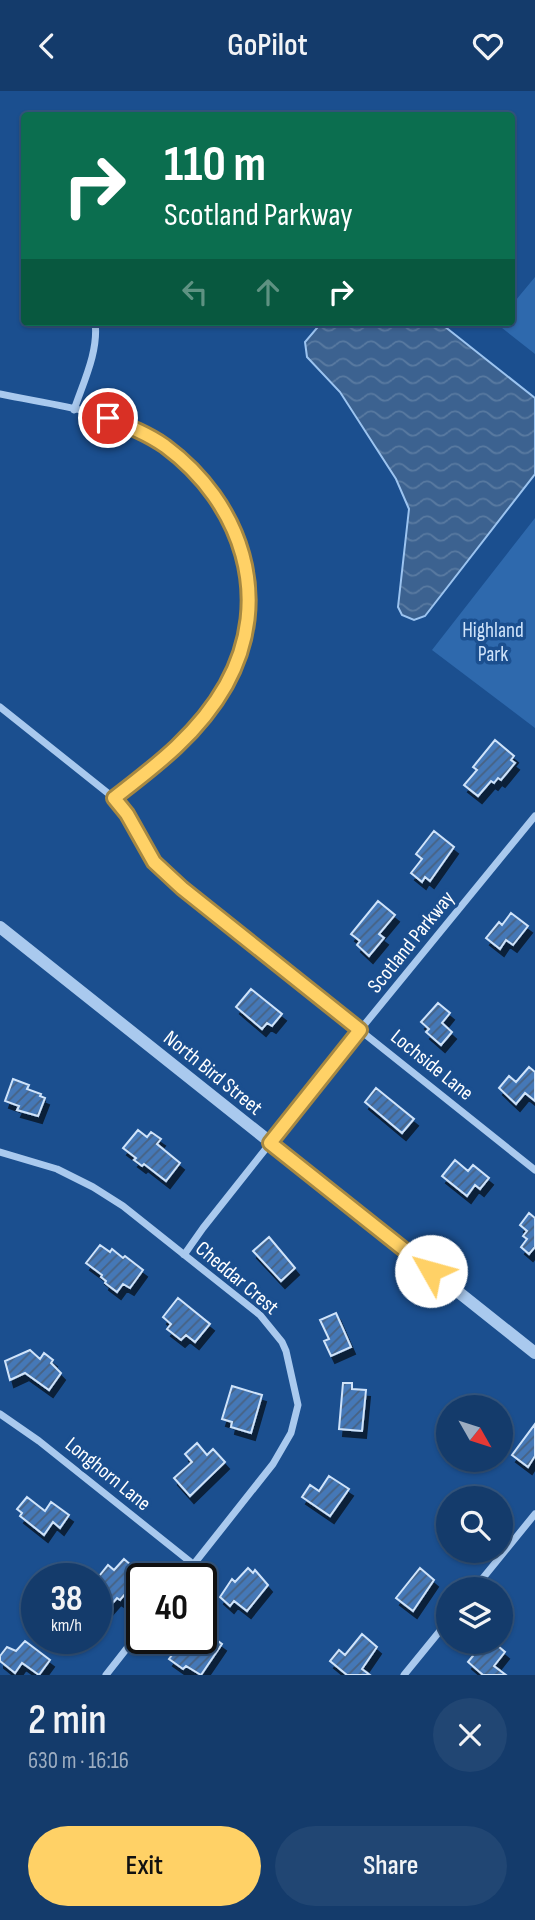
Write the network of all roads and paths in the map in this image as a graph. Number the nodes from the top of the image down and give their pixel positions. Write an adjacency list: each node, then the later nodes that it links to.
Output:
1 (95, 326): 3 (street)
2 (0, 394): 3 (street)
3 (74, 410): 5 (street)
4 (0, 707): 5 (street, Lochside Lane)
5 (114, 798): 8 (street, Lochside Lane)
6 (535, 816): 8 (street, Scotland Parkway)
7 (0, 927): 9 (street, North Bird Street)
8 (360, 1030): 9 (street, Scotland Parkway); 11 (street, Lochside Lane)
9 (270, 1143): 12 (street, Scotland Parkway); 13 (street, North Bird Street)
10 (0, 1152): 12 (street, Cheddar Crest)
11 (535, 1170)
12 (184, 1255): 17 (street, Cheddar Crest)
13 (535, 1353)
14 (0, 1414): 16 (street, Longhorn Lane)
15 (535, 1514): 18 (street)
16 (192, 1563)
17 (194, 1563)
18 (484, 1577)
19 (436, 1636): 22 (street)
20 (126, 1649): 21 (street)
21 (106, 1675)
22 (404, 1675)

